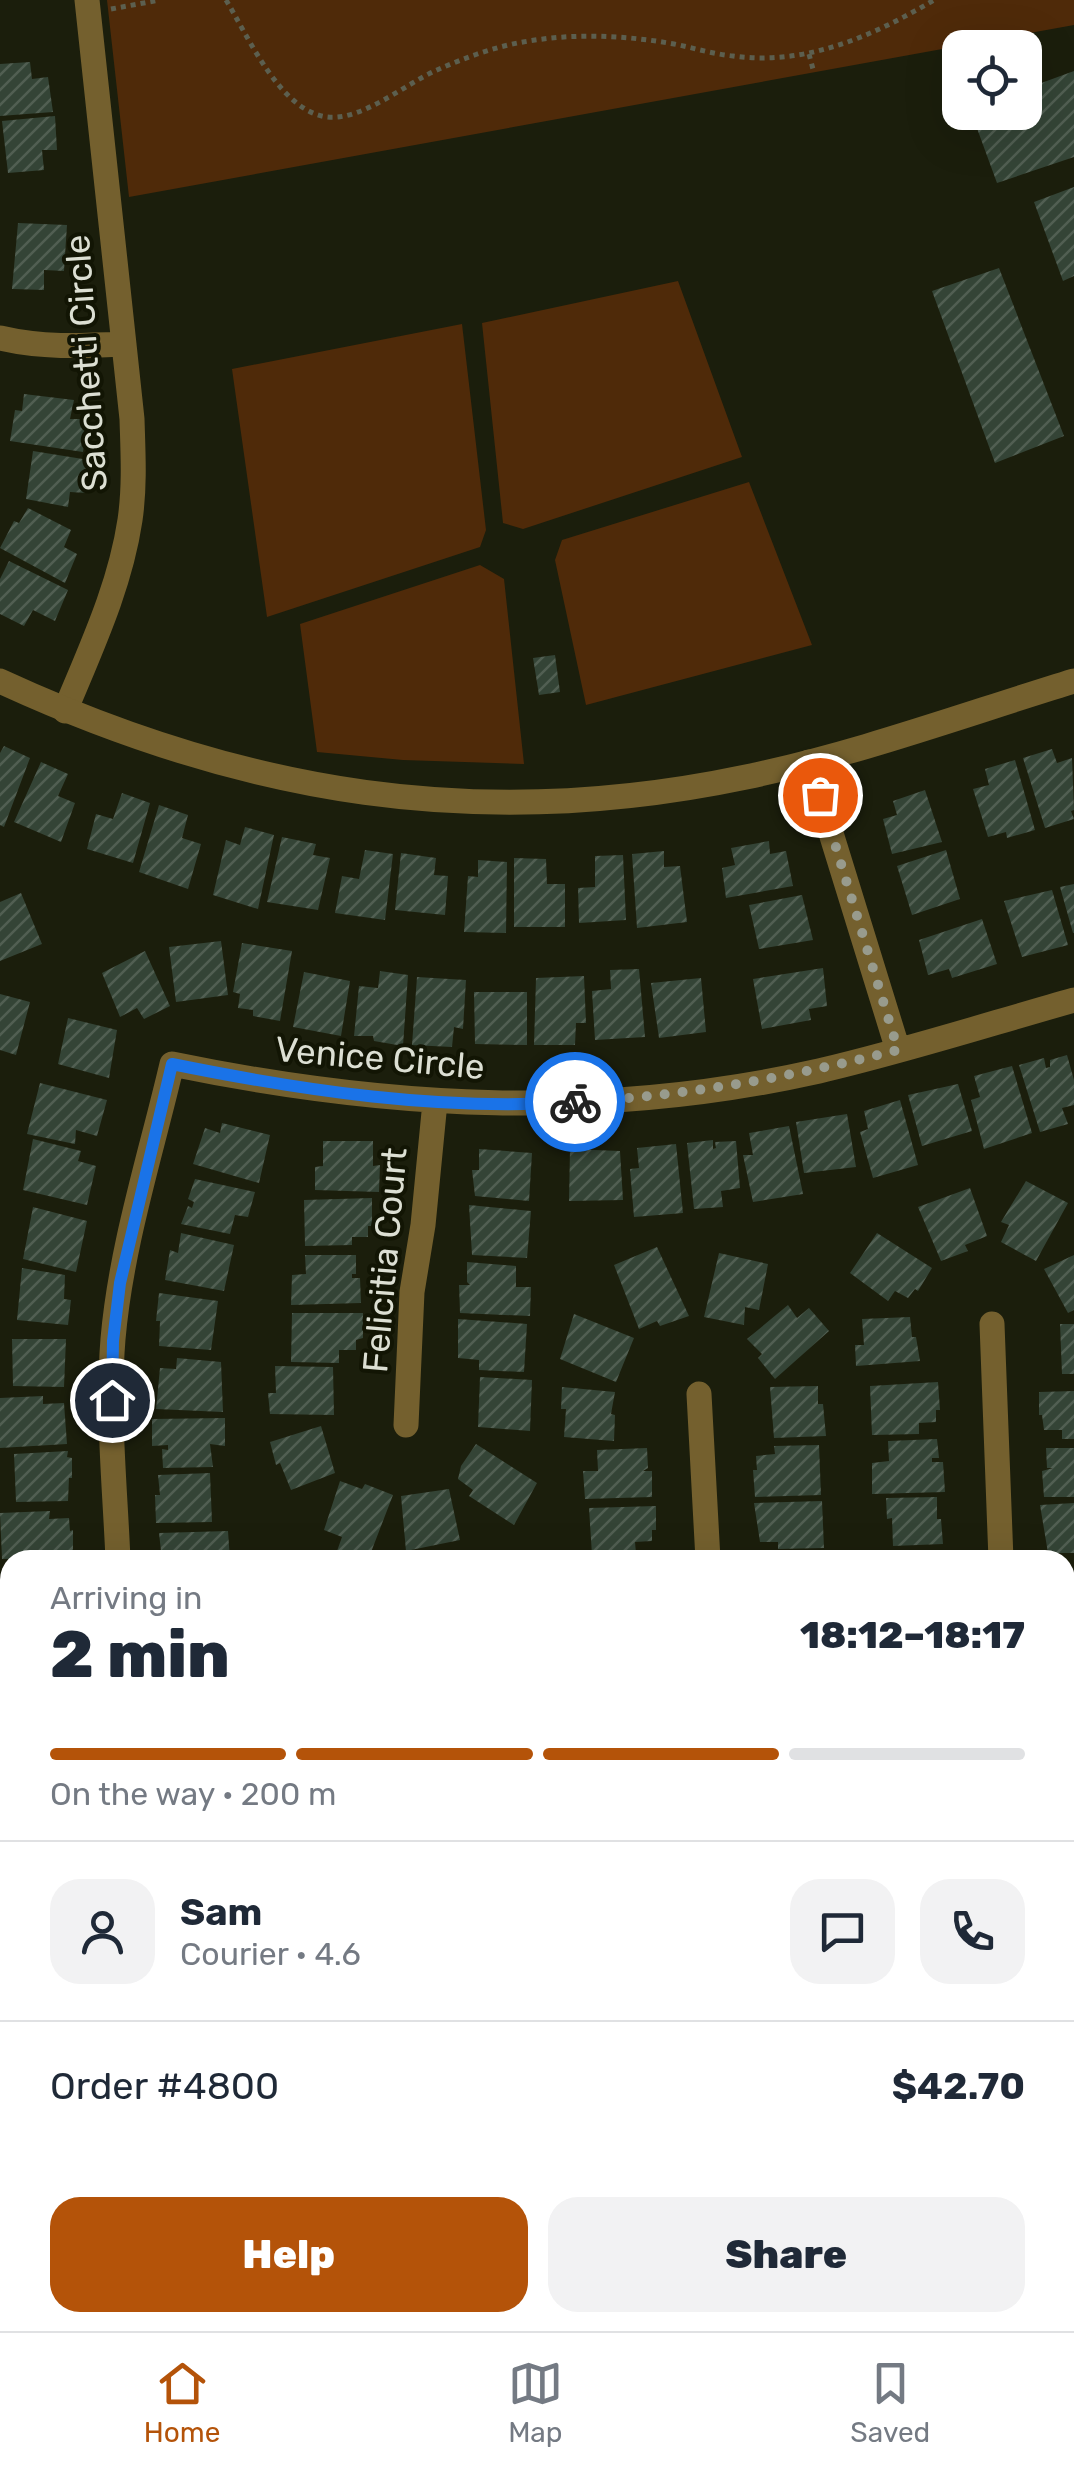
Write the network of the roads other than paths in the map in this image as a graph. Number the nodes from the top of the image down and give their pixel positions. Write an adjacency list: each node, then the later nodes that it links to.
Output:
1 (88, 6): 3 (street, Sacchetti Circle)
2 (0, 338): 3 (street)
3 (124, 344): 6 (street, Sacchetti Circle)
4 (1074, 680): 7 (street)
5 (0, 681): 6 (street)
6 (65, 711): 7 (street)
7 (809, 762): 9 (street)
8 (1074, 1000): 9 (street, Venice Circle)
9 (898, 1050): 10 (street, Venice Circle)
10 (436, 1102): 13 (street, Felicitia Court); 14 (street, Venice Circle)
11 (992, 1324): 16 (street)
12 (699, 1394): 15 (street)
13 (406, 1425)
14 (118, 1550)
15 (707, 1550)
16 (1001, 1550)

